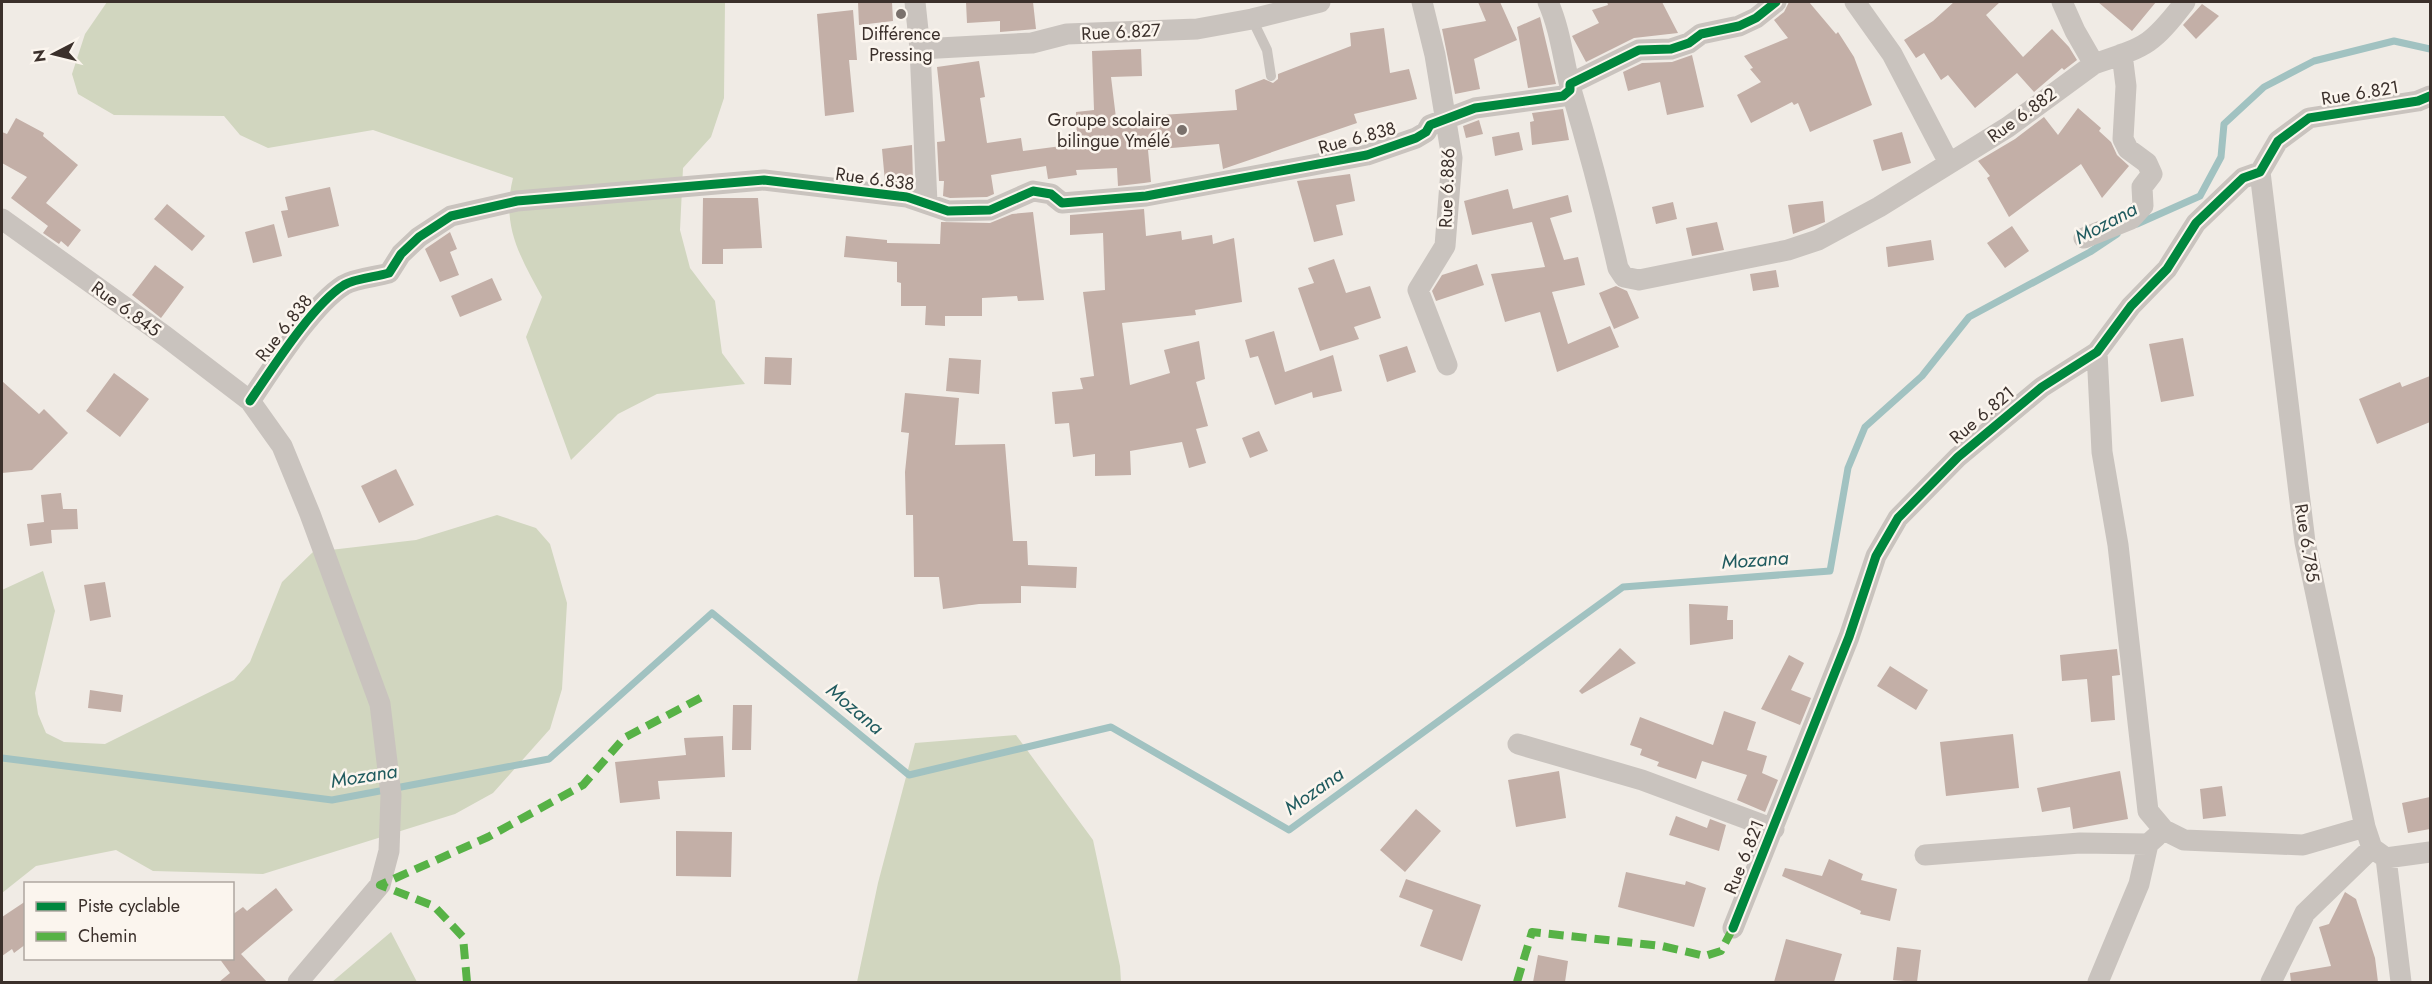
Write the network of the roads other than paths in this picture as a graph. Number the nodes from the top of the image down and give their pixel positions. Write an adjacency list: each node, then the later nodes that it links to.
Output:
1 (915, 2): 10 (street)
2 (1320, 2): 9 (street, Rue 6.827)
3 (1422, 2): 16 (street, Rue 6.886)
4 (1548, 2): 14 (street, Rue 6.882)
5 (1776, 2): 14 (street, Rue 6.838)
6 (1855, 2): 17 (street)
7 (2062, 2): 12 (street)
8 (2185, 2): 11 (street, Rue 6.882)
9 (1250, 10): 10 (street, Rue 6.827); 13 (lane)
10 (920, 50): 19 (street)
11 (2122, 54): 12 (street, Rue 6.882); 21 (street)
12 (2094, 64): 17 (street, Rue 6.882)
13 (1271, 76)
14 (1570, 84): 16 (street, Rue 6.838); 17 (street, Rue 6.882)
15 (2430, 96): 18 (street, Rue 6.821)
16 (1446, 117): 19 (street, Rue 6.838); 23 (street, Rue 6.886)
17 (1949, 163)
18 (2260, 172): 22 (street, Rue 6.821); 26 (street, Rue 6.785)
19 (927, 203): 24 (street, Rue 6.838)
20 (2, 219): 24 (street, Rue 6.845)
21 (2085, 238)
22 (2097, 352): 27 (street, Rue 6.821); 28 (street)
23 (1447, 365)
24 (250, 401): 34 (street, Rue 6.845)
25 (1518, 744): 27 (street)
26 (2365, 827): 28 (street); 31 (street, Rue 6.785)
27 (1774, 829): 33 (street, Rue 6.821)
28 (2164, 830): 29 (street)
29 (2148, 844): 32 (street); 35 (street)
30 (2430, 852): 31 (street)
31 (2379, 853): 36 (street); 37 (street, Rue 6.785)
32 (1925, 855)
33 (1733, 928)
34 (298, 982)
35 (2098, 982)
36 (2271, 982)
37 (2401, 982)

